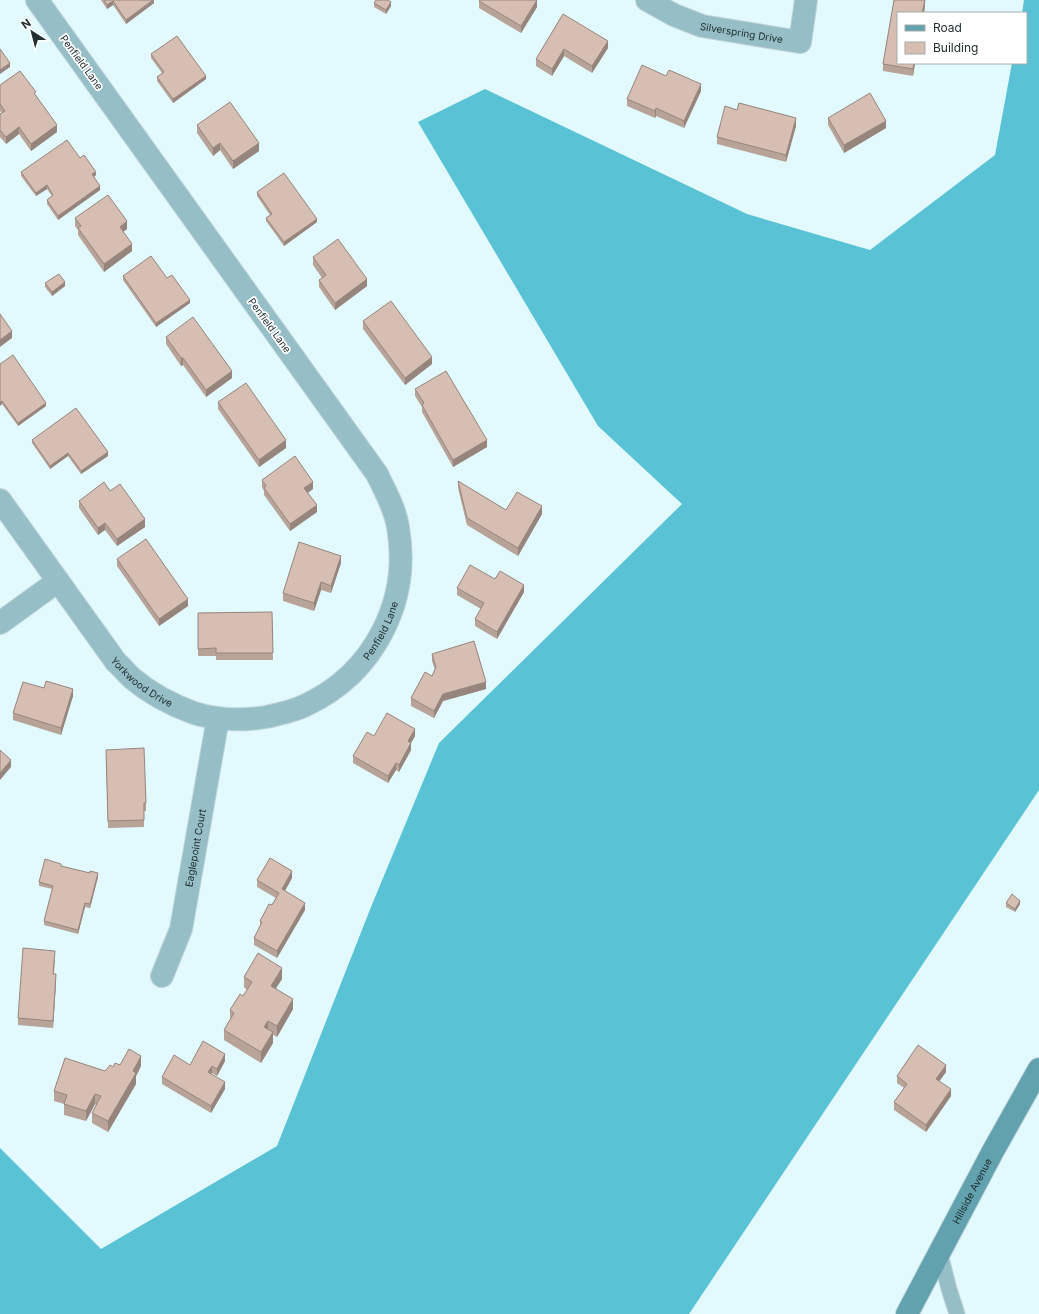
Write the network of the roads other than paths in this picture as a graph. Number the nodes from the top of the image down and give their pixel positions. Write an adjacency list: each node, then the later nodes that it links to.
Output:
1 (37, 0): 7 (street, Penfield Lane)
2 (647, 0): 3 (street, Silverspring Drive)
3 (806, 0)
4 (0, 500): 5 (street, Yorkwood Drive)
5 (58, 581): 6 (street); 8 (street, Yorkwood Drive)
6 (0, 623)
7 (352, 674): 8 (street, Yorkwood Drive)
8 (218, 718): 9 (street, Eaglepoint Court)
9 (162, 976)
10 (1039, 1069): 11 (street, Hillside Avenue)
11 (940, 1254): 12 (street, Hillside Avenue); 13 (lane)
12 (908, 1314)
13 (957, 1314)

